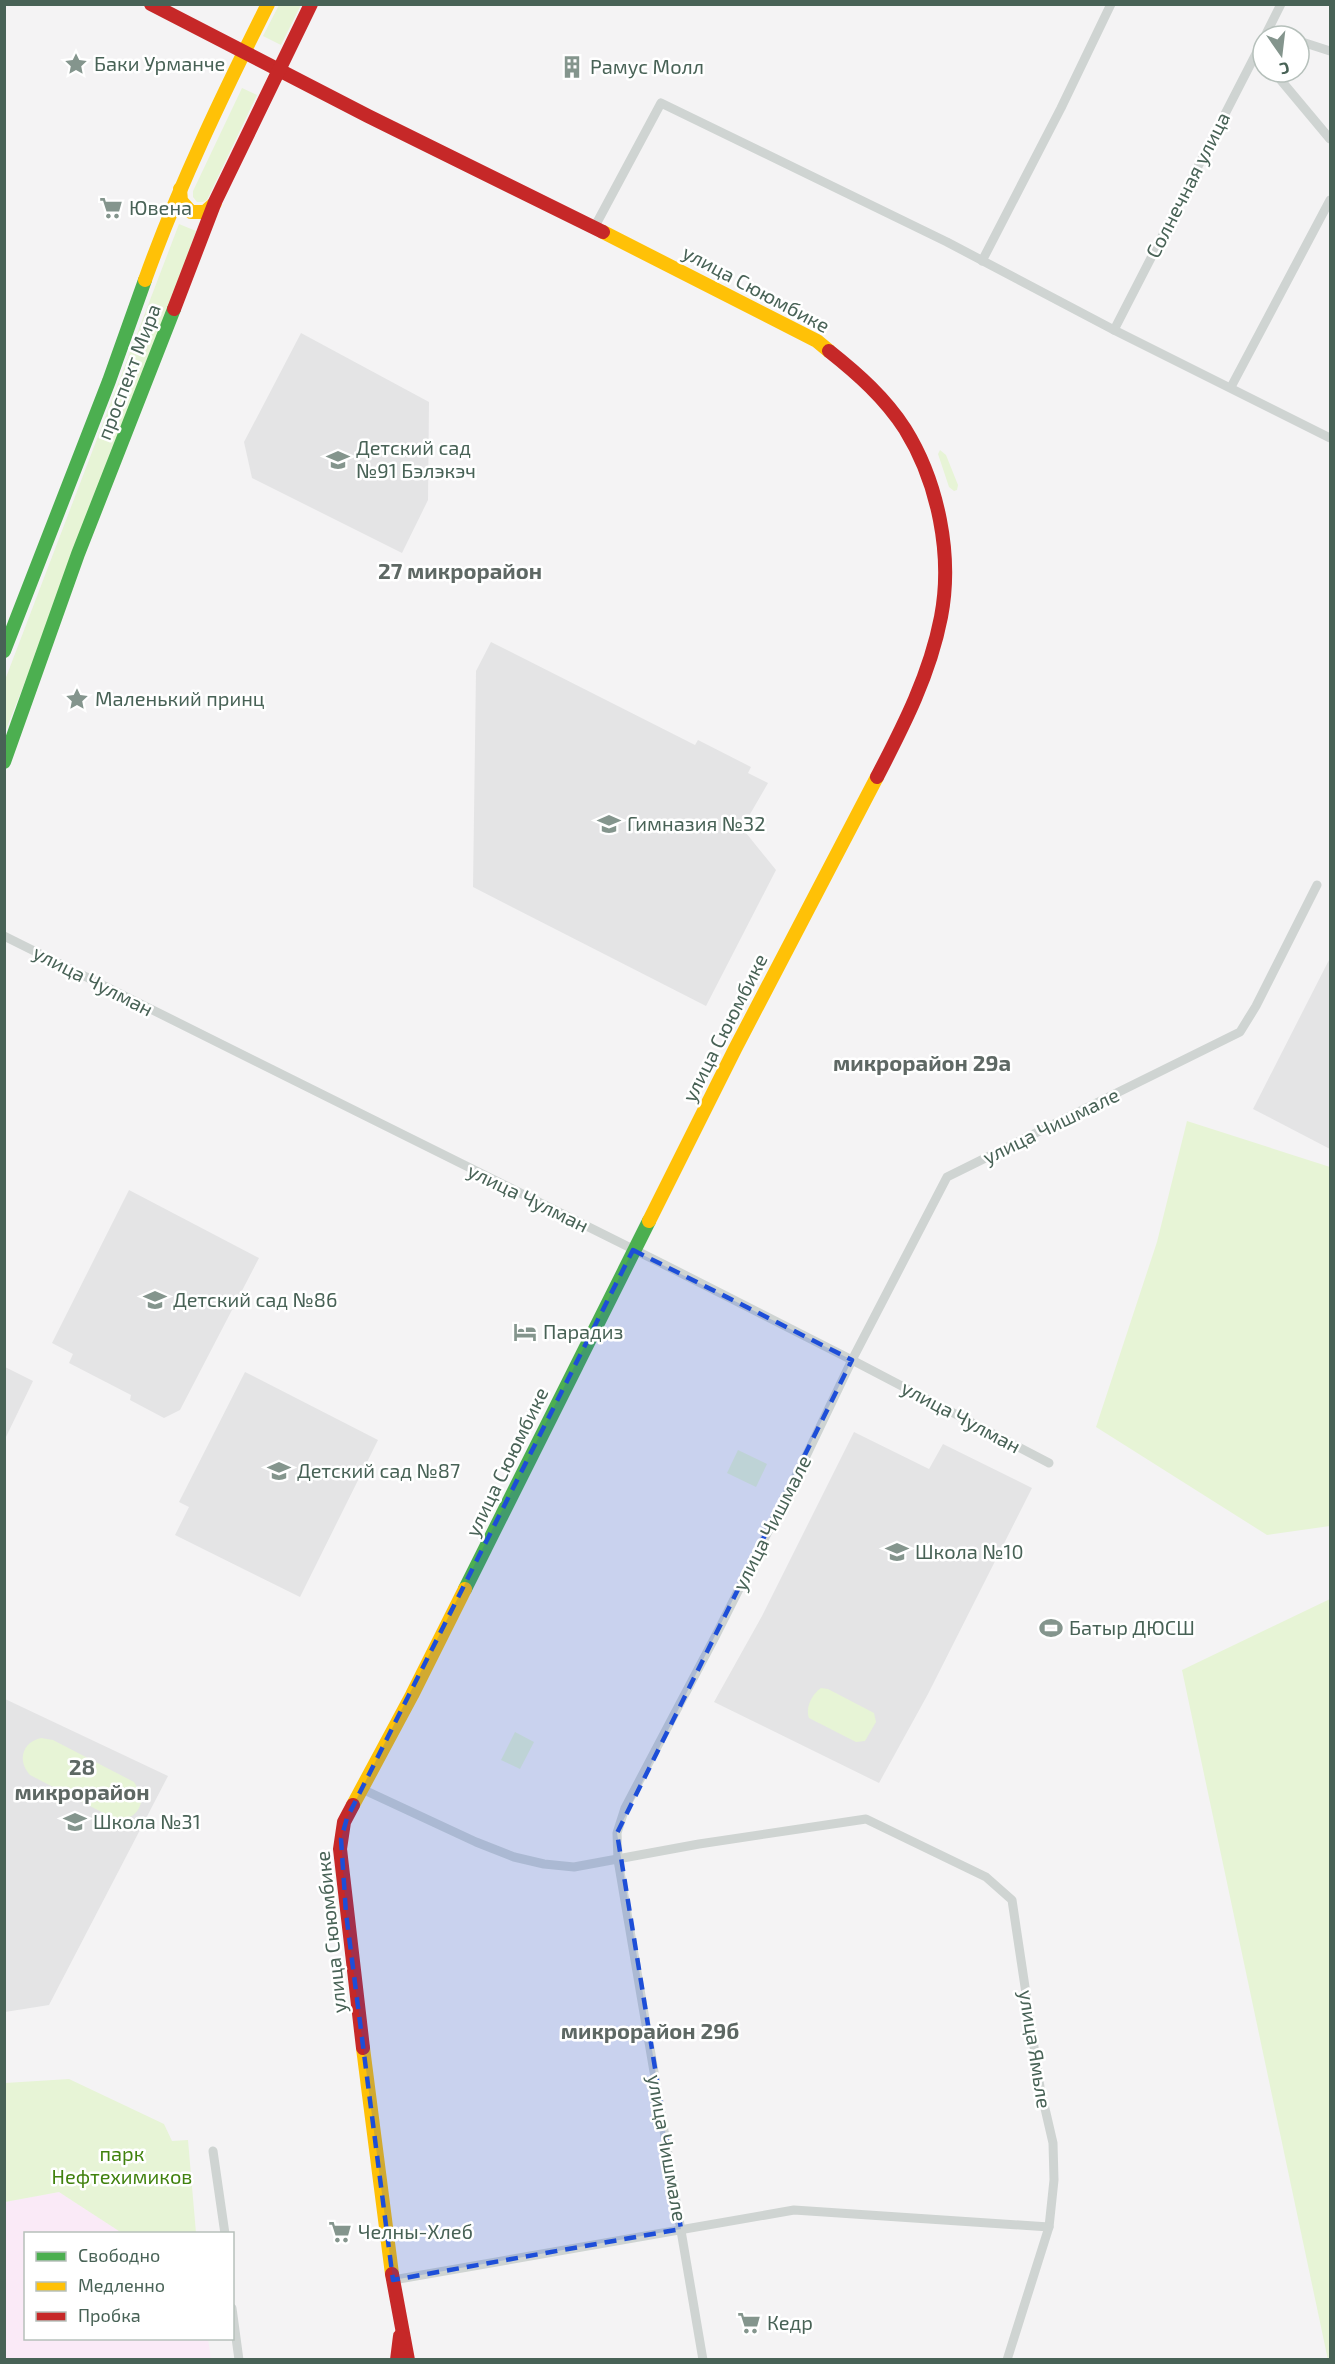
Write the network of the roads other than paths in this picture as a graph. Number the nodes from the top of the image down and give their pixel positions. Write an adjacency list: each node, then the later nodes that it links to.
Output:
1 (152, 4): 8 (street, улица Сююмбике)
2 (268, 4): 8 (street, проспект Мира)
3 (311, 4): 10 (street, проспект Мира)
4 (1111, 4): 18 (street)
5 (1281, 4): 6 (street, Солнечная улица)
6 (1271, 24)
7 (1311, 45): 9 (street)
8 (244, 51): 10 (street, улица Сююмбике); 14 (street, проспект Мира)
9 (1330, 51)
10 (279, 70): 16 (street, проспект Мира); 17 (street, улица Сююмбике)
11 (1251, 73): 19 (street, Солнечная улица)
12 (1284, 84): 13 (street)
13 (1330, 139)
14 (181, 187): 16 (street); 22 (street, проспект Мира)
15 (1330, 200): 20 (street)
16 (215, 202): 23 (street, проспект Мира)
17 (594, 228): 18 (street); 26 (street, улица Сююмбике)
18 (982, 261): 19 (street)
19 (1114, 330): 20 (street)
20 (1232, 387): 21 (street)
21 (1330, 438)
22 (4, 651)
23 (4, 762)
24 (1317, 885): 27 (street, улица Чишмале)
25 (4, 936): 26 (street, улица Чулман)
26 (633, 1250): 27 (street, улица Чулман); 29 (street, улица Сююмбике)
27 (852, 1360): 28 (street, улица Чулман); 30 (street, улица Чишмале)
28 (1049, 1463)
29 (362, 1788): 30 (street); 35 (street, улица Сююмбике)
30 (618, 1860): 32 (street, улица Ямьле); 33 (street, улица Чишмале)
31 (213, 2151): 34 (street)
32 (1049, 2227): 33 (street); 42 (street, улица Ямьле)
33 (681, 2229): 35 (street); 41 (street, улица Чишмале)
34 (225, 2232)
35 (393, 2280): 37 (street, улица Сююмбике)
36 (234, 2323): 38 (street)
37 (401, 2325): 39 (street); 40 (street, улица Сююмбике)
38 (239, 2360)
39 (397, 2360)
40 (408, 2360)
41 (703, 2360)
42 (1007, 2360)

